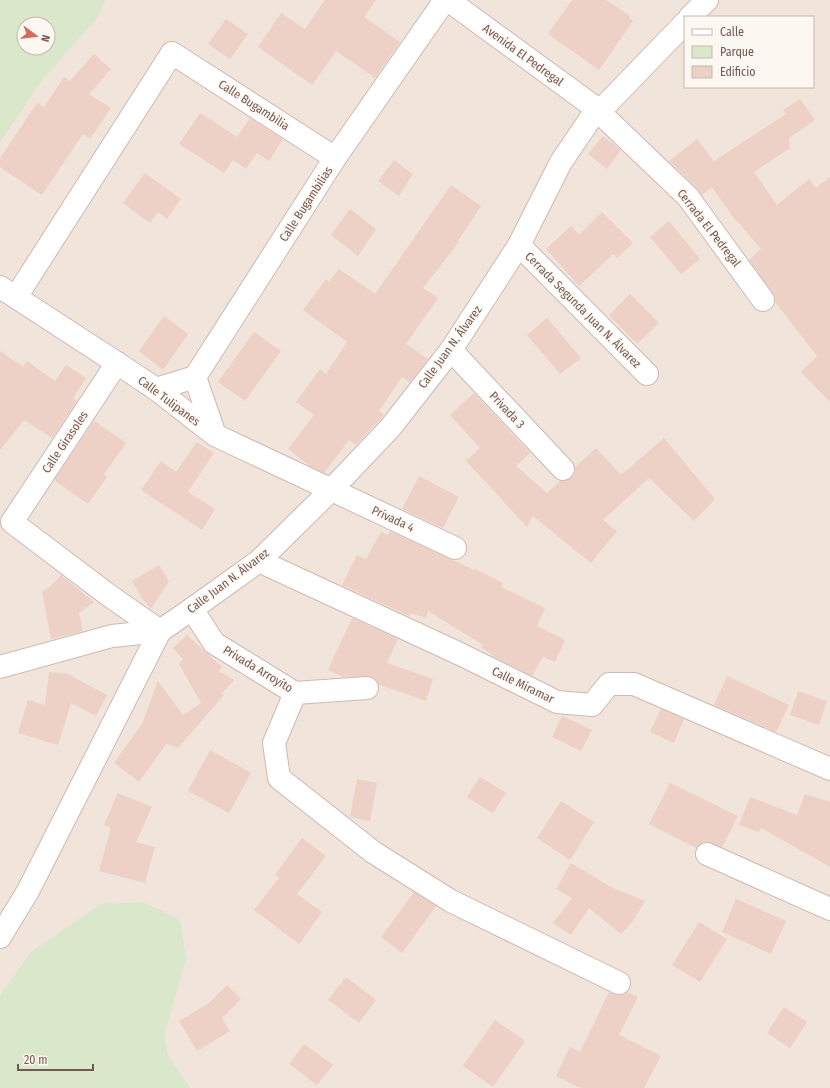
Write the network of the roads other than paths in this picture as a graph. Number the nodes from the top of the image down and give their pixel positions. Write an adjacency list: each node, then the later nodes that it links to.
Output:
1 (445, 0): 8 (street, Calle Bugambilias)
2 (448, 0): 7 (street, Avenida El Pedregal)
3 (707, 0): 4 (street)
4 (691, 16)
5 (684, 24): 7 (street, Calle Juan N. Álvarez)
6 (172, 53): 8 (street, Calle Bugambilia); 10 (street, Calle Tulipanes)
7 (598, 111): 9 (street, Calle Juan N. Álvarez); 11 (street, Cerrada El Pedregal)
8 (335, 158): 15 (street, Calle Bugambilias)
9 (519, 245): 12 (street, Calle Juan N. Álvarez); 14 (street, Cerrada Segunda Juan N. Álvarez)
10 (8, 292): 13 (street, Calle Tulipanes)
11 (763, 300)
12 (451, 350): 18 (street, Privada 3); 19 (street, Calle Juan N. Álvarez)
13 (117, 363): 16 (street, Calle Tulipanes); 23 (street, Calle Girasoles)
14 (647, 374)
15 (195, 377): 16 (street); 17 (street)
16 (156, 390): 17 (street, Calle Tulipanes)
17 (215, 435): 19 (street, Calle Tulipanes)
18 (563, 469)
19 (331, 490): 20 (street, Privada 4); 21 (street, Calle Juan N. Álvarez)
20 (455, 548)
21 (260, 561): 22 (street, Calle Juan N. Álvarez); 27 (street, Calle Miramar)
22 (192, 609): 23 (street, Calle Juan N. Álvarez); 26 (street, Privada Arroyito)
23 (160, 631): 24 (street); 30 (street)
24 (0, 667)
25 (367, 688): 26 (street, Privada Arroyito)
26 (295, 693): 31 (street)
27 (830, 769)
28 (707, 854): 29 (street)
29 (830, 909)
30 (0, 937)
31 (619, 983)

